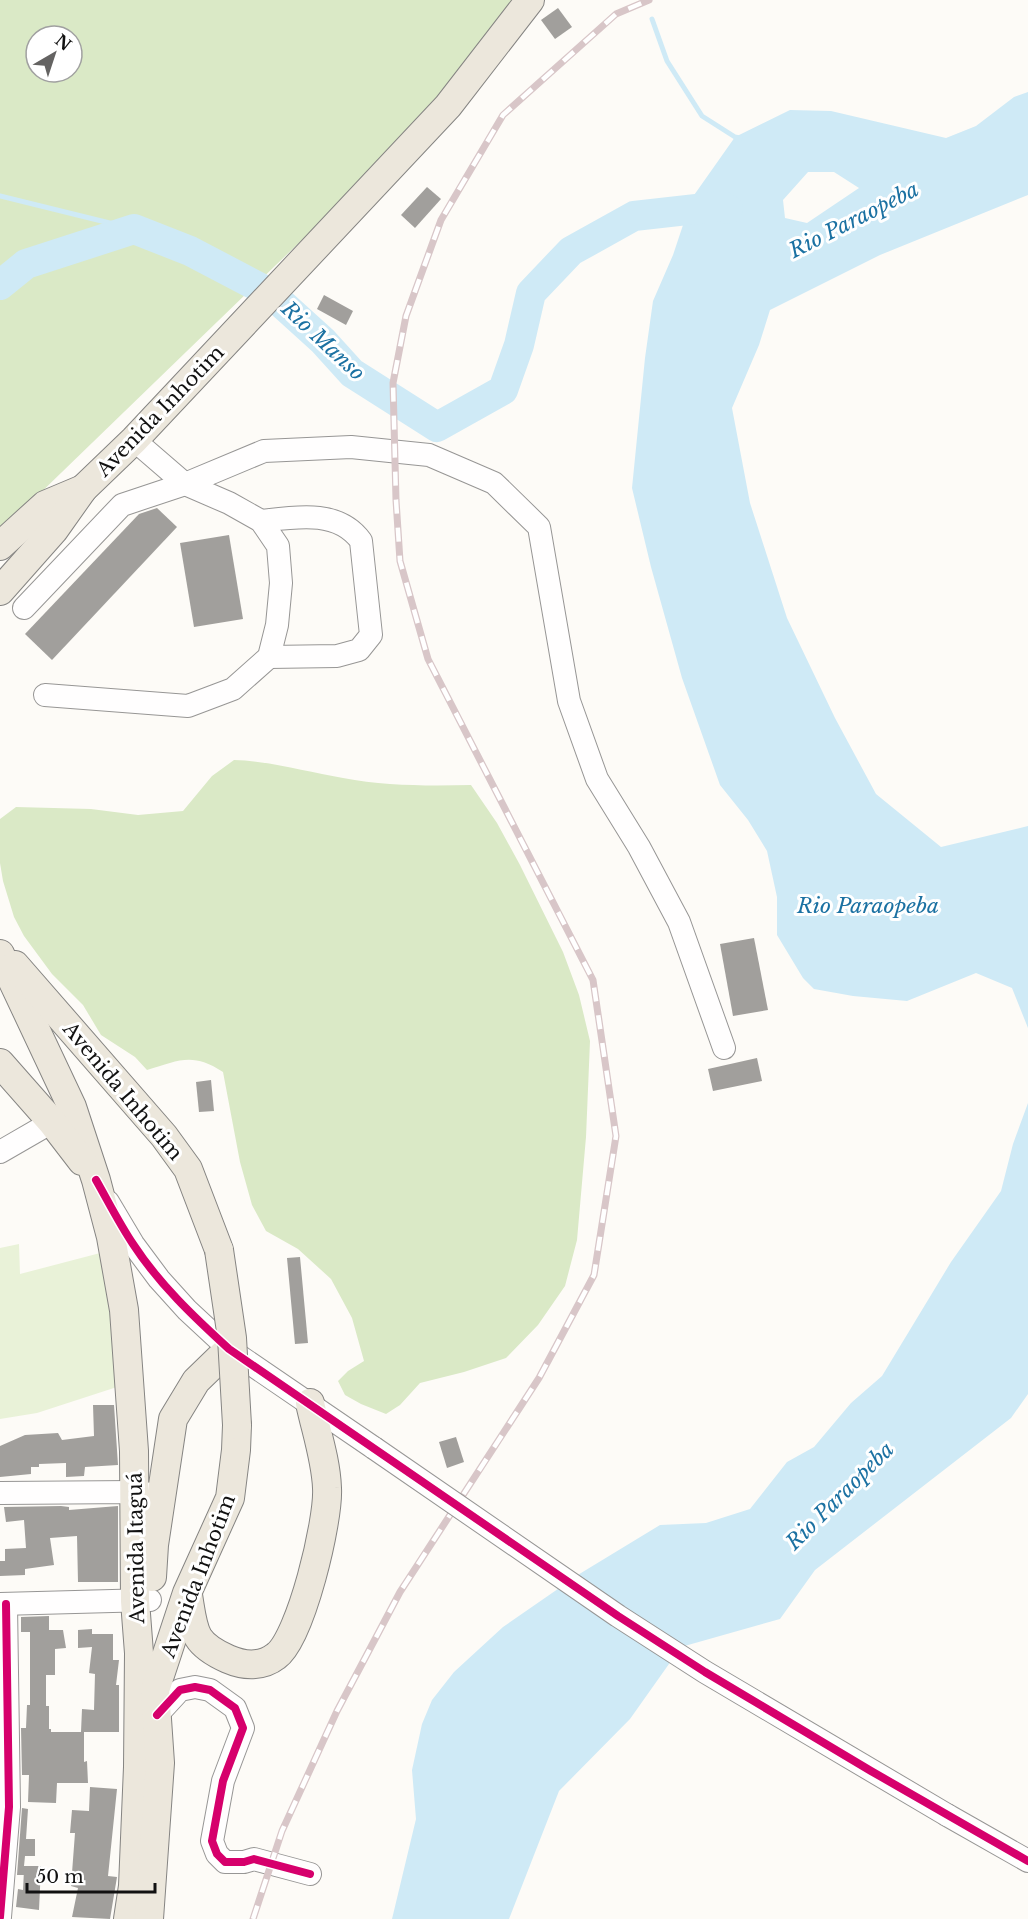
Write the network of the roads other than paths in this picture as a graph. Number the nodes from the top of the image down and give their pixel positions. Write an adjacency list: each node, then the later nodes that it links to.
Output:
1 (530, 0): 2 (main road, Avenida Inhotim)
2 (134, 440): 3 (street); 4 (main road, Avenida Inhotim)
3 (185, 484): 5 (street); 8 (street); 13 (street)
4 (83, 489): 6 (main road, Avenida Inhotim); 7 (main road, Avenida Inhotim)
5 (261, 521): 9 (street); 9 (street)
6 (0, 546)
7 (0, 591)
8 (24, 608)
9 (268, 657): 10 (street)
10 (45, 695)
11 (0, 947): 24 (main road, Avenida Inhotim, bridge)
12 (0, 954): 17 (main road, Avenida Itaguá)
13 (724, 1048)
14 (0, 1063): 15 (main road)
15 (52, 1122): 16 (street); 17 (main road)
16 (0, 1152)
17 (96, 1180): 18 (street); 20 (main road, Avenida Itaguá)
18 (229, 1349): 19 (street); 21 (main road)
19 (310, 1403): 24 (main road); 28 (street, bridge)
20 (132, 1418): 21 (main road); 23 (main road, Avenida Itaguá)
21 (173, 1419): 23 (main road)
22 (0, 1493): 23 (street)
23 (147, 1493): 25 (main road, Avenida Itaguá)
24 (188, 1593): 27 (main road, Avenida Inhotim)
25 (143, 1601): 26 (street); 27 (main road); 31 (main road, Avenida Itaguá)
26 (3, 1604): 30 (street)
27 (156, 1702): 29 (street); 32 (main road, Avenida Inhotim)
28 (1028, 1861)
29 (310, 1874)
30 (0, 1917)
31 (128, 1919)
32 (149, 1919)

